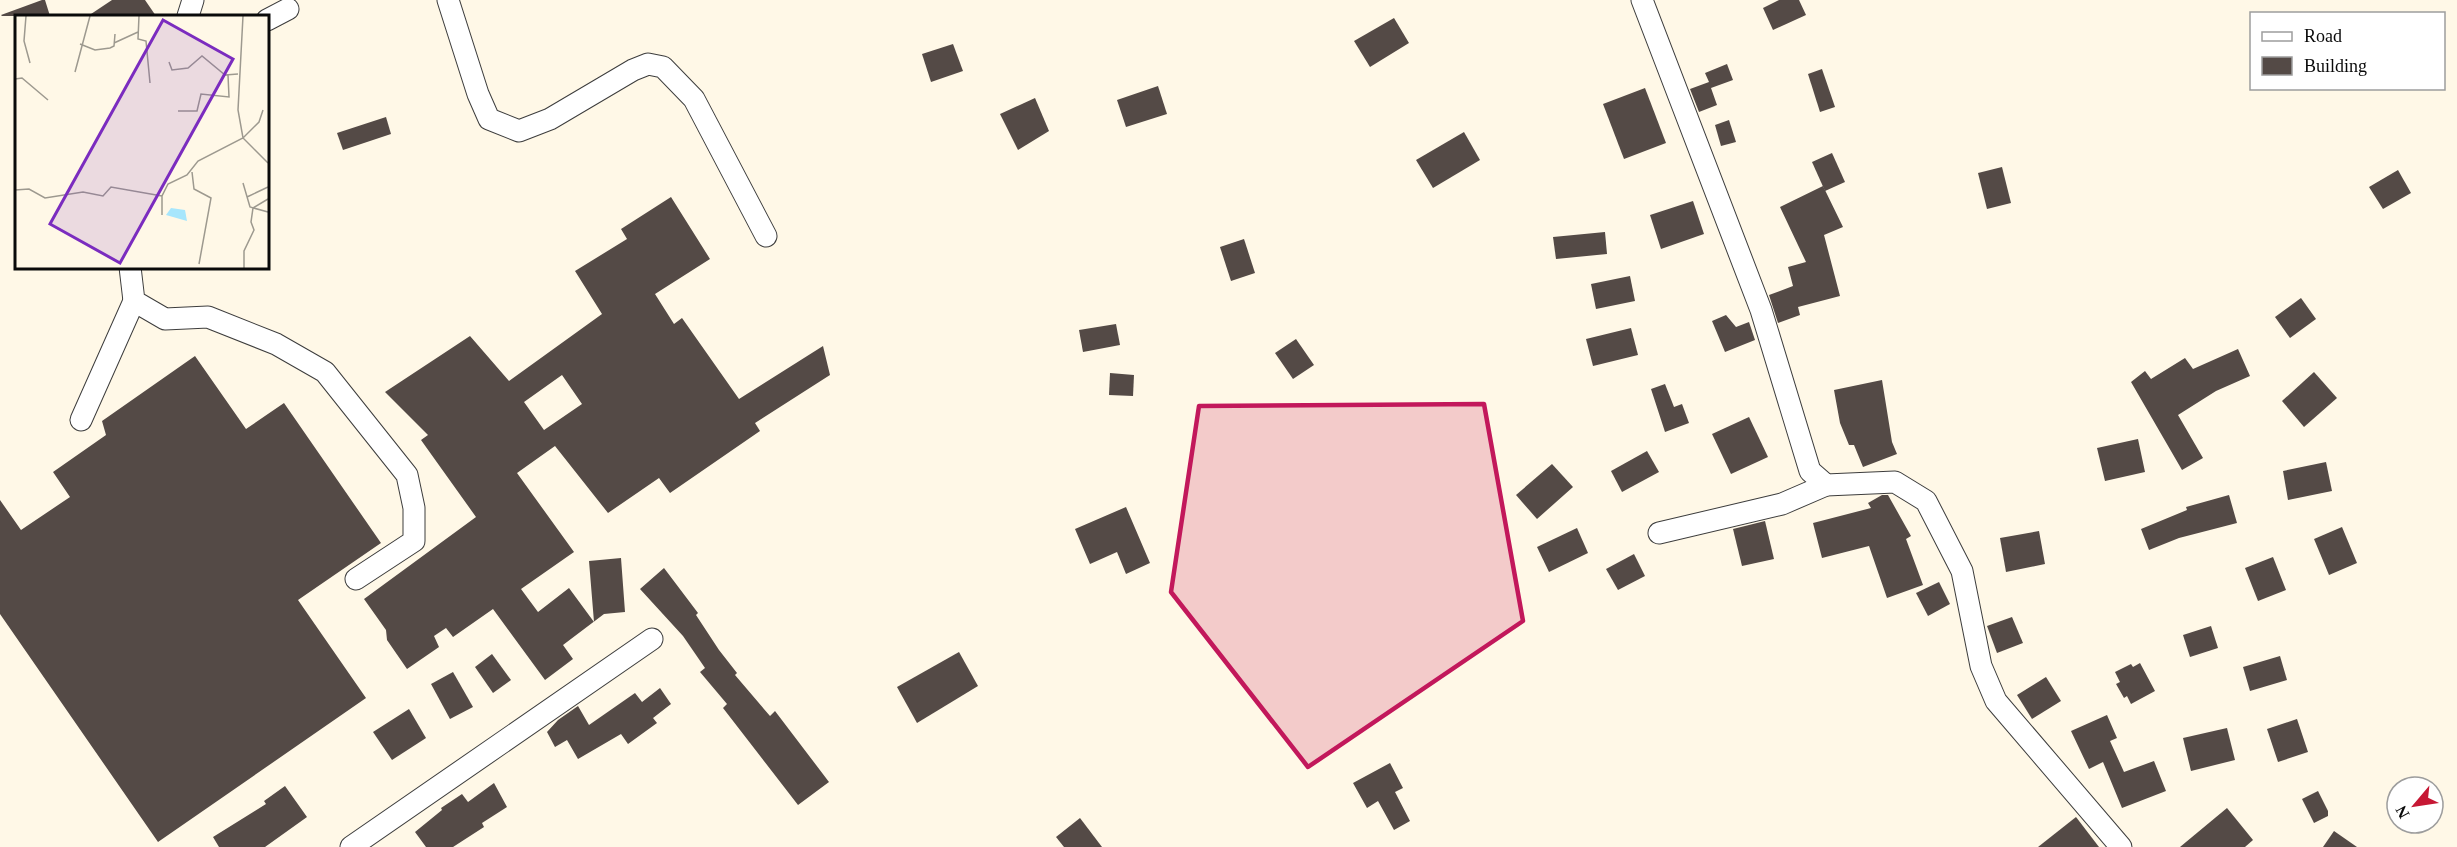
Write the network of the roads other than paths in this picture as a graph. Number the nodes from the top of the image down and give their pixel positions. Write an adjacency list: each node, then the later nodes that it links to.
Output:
1 (193, 0): 5 (street)
2 (448, 0): 7 (street)
3 (1642, 0): 11 (street)
4 (288, 9): 6 (street)
5 (188, 15)
6 (268, 19)
7 (766, 237)
8 (130, 268): 9 (street)
9 (134, 301): 10 (street); 13 (street)
10 (81, 420)
11 (1826, 485): 12 (street); 16 (street)
12 (1659, 533)
13 (356, 579)
14 (652, 639): 15 (street)
15 (351, 847)
16 (2121, 847)

